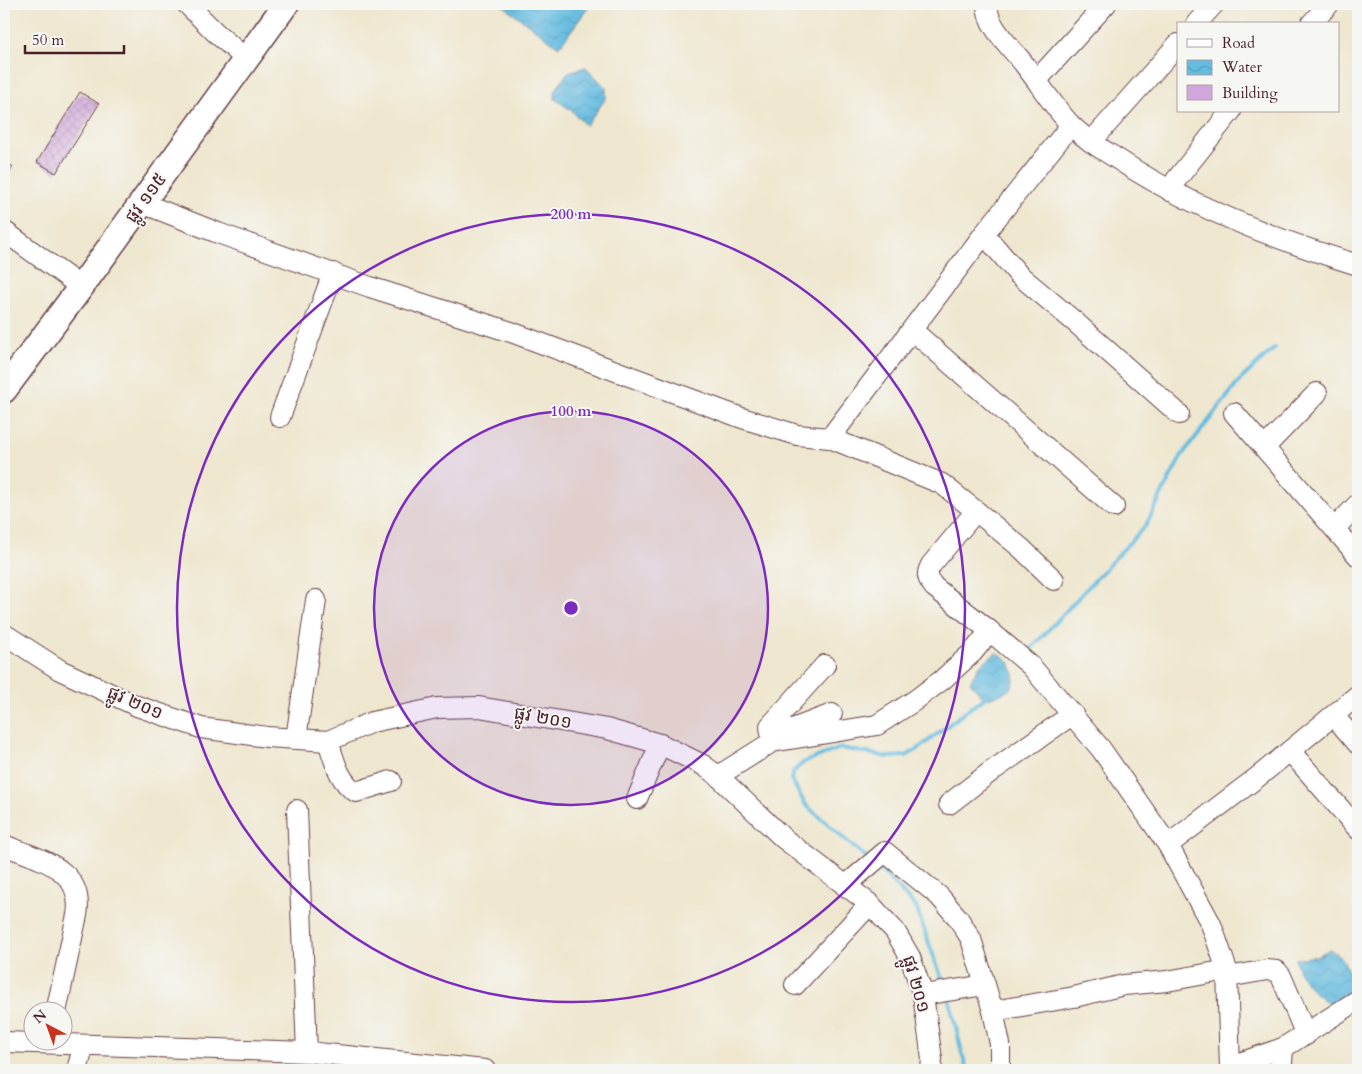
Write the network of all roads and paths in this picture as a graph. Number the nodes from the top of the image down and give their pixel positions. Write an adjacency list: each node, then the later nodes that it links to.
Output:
1 (187, 4): 10 (street)
2 (286, 4): 10 (main road, ផ្លូវ ១១៥)
3 (987, 4): 11 (street)
4 (1106, 4): 11 (street)
5 (1214, 4): 7 (street)
6 (1329, 4): 8 (street)
7 (1198, 22)
8 (1313, 22)
9 (1177, 45): 14 (street)
10 (246, 59): 16 (main road, ផ្លូវ ១១៥)
11 (1037, 80): 13 (street)
12 (1230, 112): 15 (street)
13 (1071, 125): 14 (street); 18 (street)
14 (1092, 142): 15 (street)
15 (1170, 190): 19 (street)
16 (142, 203): 20 (street); 21 (main road, ផ្លូវ ១១៥)
17 (4, 231): 21 (street)
18 (984, 234): 22 (street); 26 (street)
19 (1358, 265)
20 (333, 274): 27 (street); 28 (street)
21 (81, 287): 23 (main road, ផ្លូវ ១១៥)
22 (912, 330): 28 (street); 31 (street)
23 (7, 378)
24 (1317, 393): 29 (street)
25 (1234, 413): 29 (street)
26 (1179, 414)
27 (280, 416)
28 (830, 438): 32 (street)
29 (1265, 447): 33 (street)
30 (1358, 504): 33 (street)
31 (1114, 507)
32 (976, 511): 35 (street); 37 (street)
33 (1335, 528): 34 (street)
34 (1358, 556)
35 (1054, 580)
36 (316, 600): 45 (street)
37 (990, 631): 42 (street); 44 (street)
38 (4, 634): 45 (street, ផ្លូវ ២០១)
39 (825, 665): 44 (street)
40 (1358, 695): 43 (street)
41 (832, 714): 44 (street)
42 (1073, 714): 53 (street); 57 (street)
43 (1334, 716): 48 (street); 49 (street)
44 (772, 739): 50 (street)
45 (296, 740): 46 (street, ផ្លូវ ២០១)
46 (328, 741): 47 (street, ផ្លូវ ២០១); 51 (street)
47 (660, 744): 50 (street, ផ្លូវ ២០១); 52 (street)
48 (1358, 744)
49 (1290, 751): 55 (street); 57 (street)
50 (718, 776): 58 (street, ផ្លូវ ២០១)
51 (391, 781)
52 (638, 799)
53 (949, 804)
54 (297, 810): 72 (street)
55 (1358, 829)
56 (4, 845): 65 (street)
57 (1168, 845): 60 (street)
58 (845, 886): 59 (street, ផ្លូវ ២០១); 62 (street)
59 (870, 904): 61 (street); 63 (street, ផ្លូវ ២០១)
60 (1228, 973): 66 (street); 67 (street); 76 (street)
61 (795, 985)
62 (985, 985): 63 (street); 66 (street)
63 (923, 995): 79 (street, ផ្លូវ ២០១)
64 (1358, 1000): 67 (street)
65 (58, 1002)
66 (993, 1011): 80 (street)
67 (1306, 1035): 74 (street)
68 (4, 1042): 69 (street)
69 (22, 1042)
70 (72, 1044): 71 (street)
71 (84, 1045): 72 (street); 77 (street)
72 (307, 1052): 73 (street)
73 (334, 1062): 75 (street)
74 (1284, 1063): 76 (street)
75 (394, 1065): 78 (street)
76 (1230, 1068)
77 (78, 1070)
78 (485, 1070)
79 (931, 1070)
80 (1000, 1070)

